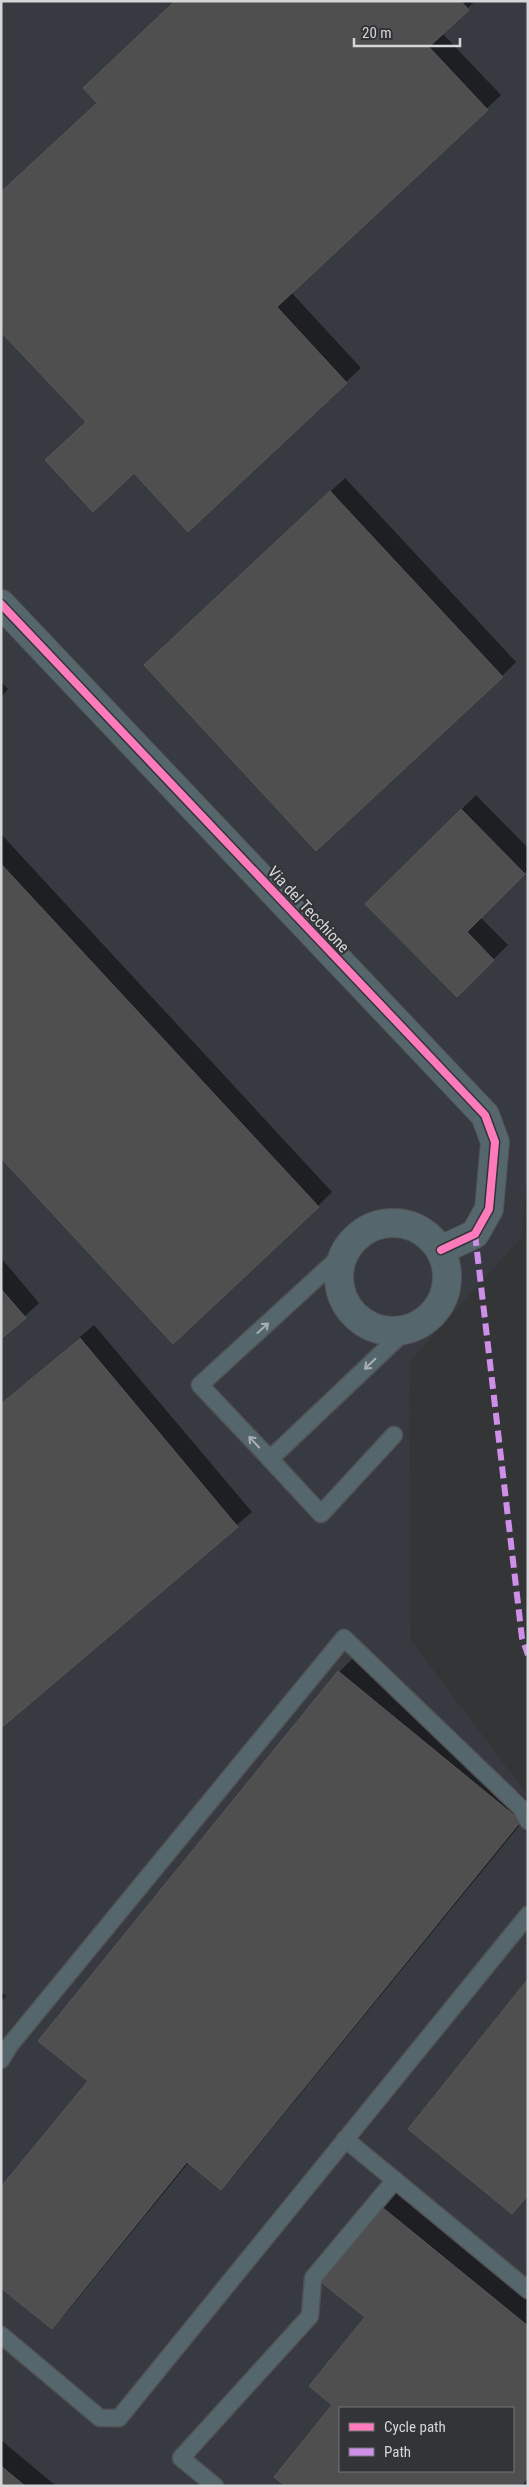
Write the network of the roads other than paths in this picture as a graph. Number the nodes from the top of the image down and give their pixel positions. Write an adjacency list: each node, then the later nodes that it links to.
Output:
1 (1, 604): 2 (street, Via del Tecchione)
2 (441, 1250): 3 (street); 4 (street)
3 (343, 1254): 4 (street); 6 (lane, one-way to 3)
4 (406, 1330): 6 (lane, one-way to 6)
5 (394, 1435): 6 (lane)
6 (270, 1459)
7 (528, 1821): 9 (lane)
8 (528, 1915): 10 (lane)
9 (1, 2060)
10 (346, 2139): 11 (lane); 13 (lane)
11 (395, 2180): 12 (lane); 14 (lane)
12 (527, 2289)
13 (1, 2335)
14 (215, 2486)

